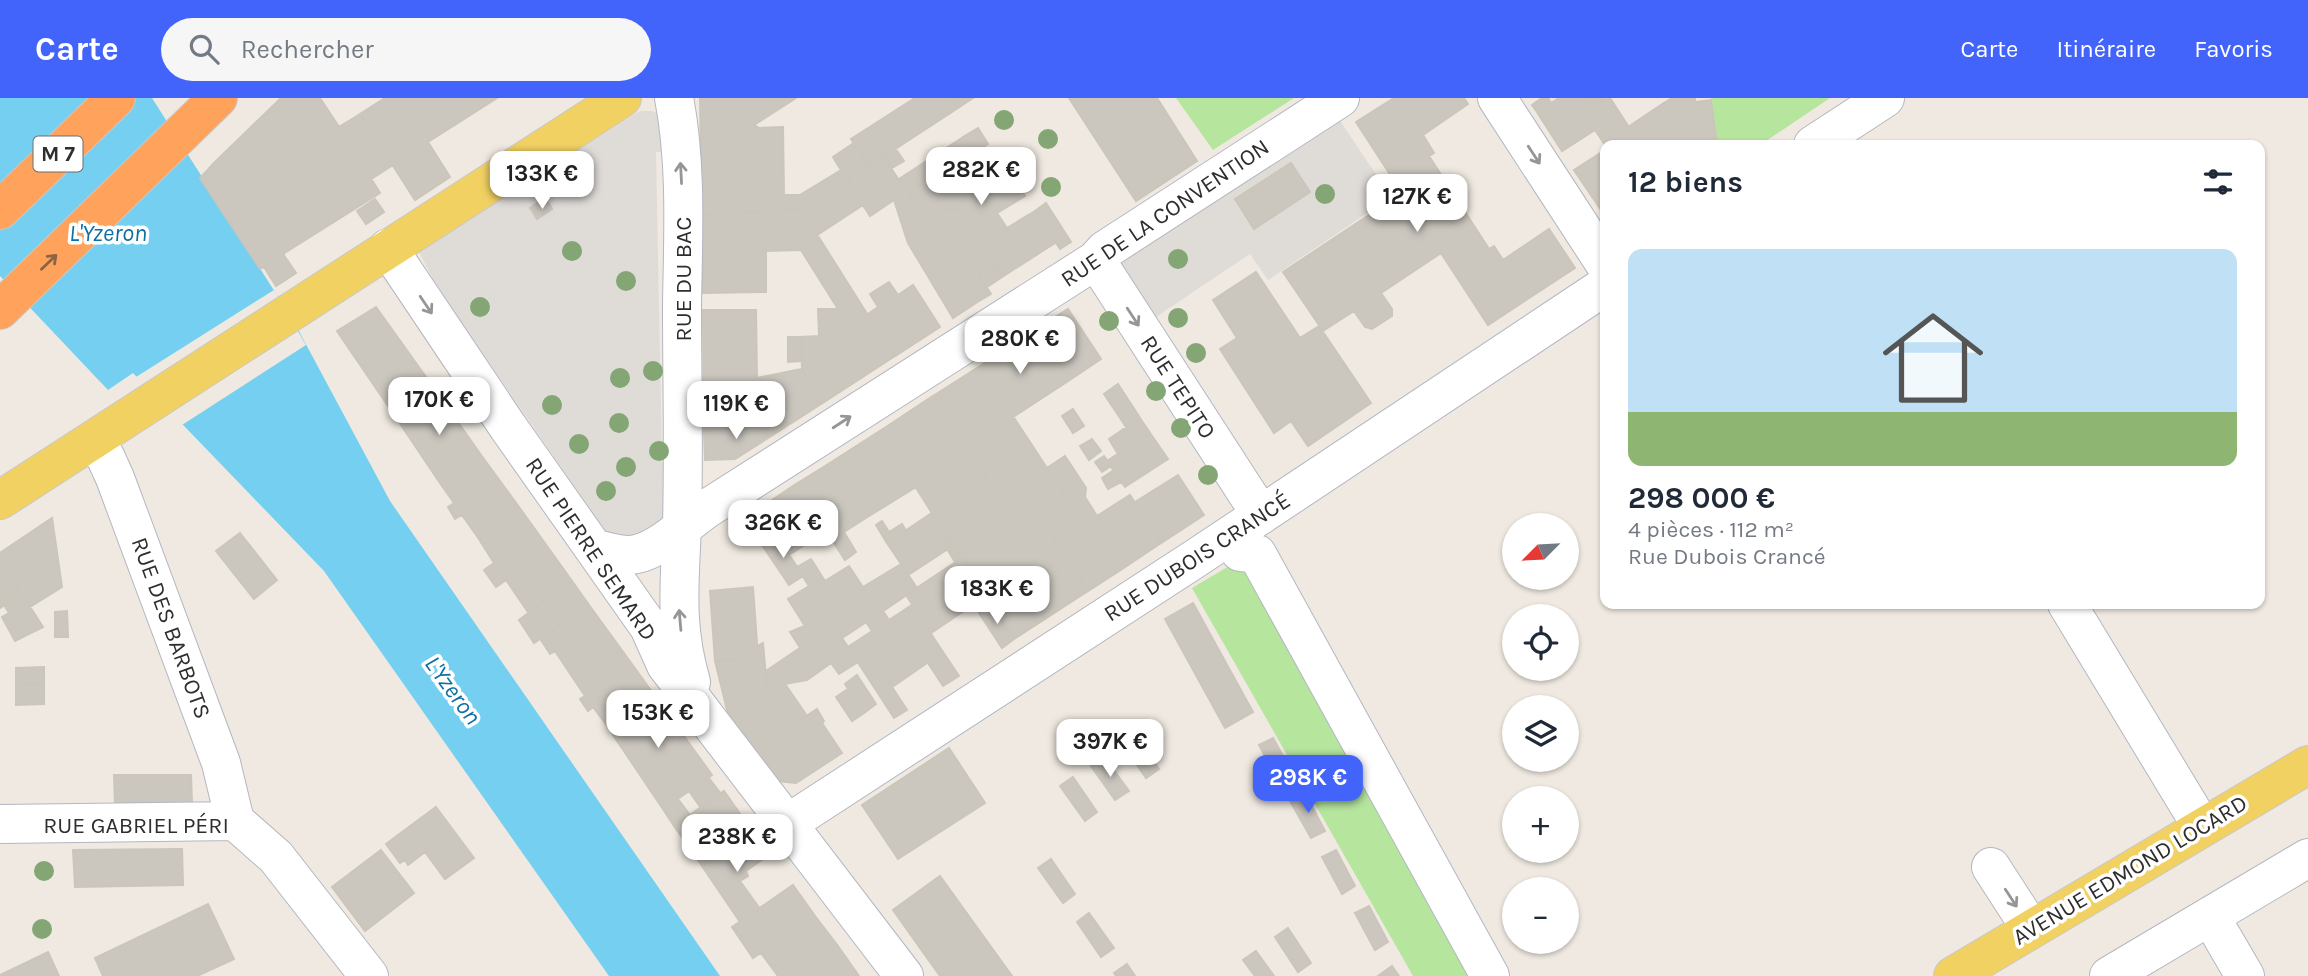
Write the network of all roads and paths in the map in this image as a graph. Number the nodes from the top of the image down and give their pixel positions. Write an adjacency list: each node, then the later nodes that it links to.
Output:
1 (116, 98): 9 (highway, M 7)
2 (622, 98): 10 (main road)
3 (674, 98): 18 (street, RUE DU BAC, one-way to 3)
4 (1340, 98): 12 (street, RUE DE LA CONVENTION)
5 (1497, 98): 11 (street, one-way to 11)
6 (1885, 98): 8 (street)
7 (207, 109): 14 (highway, one-way to 7)
8 (1821, 140)
9 (0, 210)
10 (387, 248): 15 (main road); 19 (street, RUE PIERRE SEMARD, one-way to 19)
11 (1600, 256)
12 (1096, 260): 17 (street, RUE TEPITO, one-way to 17); 18 (street, RUE DE LA CONVENTION, one-way to 12)
13 (1600, 289): 17 (street, RUE DUBOIS CRANCÉ)
14 (0, 310)
15 (92, 442): 16 (main road); 24 (street, RUE DES BARBOTS)
16 (0, 500)
17 (1261, 515): 26 (street, RUE DUBOIS CRANCÉ)
18 (682, 525): 19 (street, RUE DE LA CONVENTION); 22 (street, RUE DU BAC, one-way to 18)
19 (595, 549): 22 (street, RUE PIERRE SEMARD)
20 (1240, 552): 35 (street)
21 (2070, 609): 27 (street)
22 (699, 711): 26 (street, RUE PIERRE SEMARD)
23 (2308, 765): 27 (main road, AVENUE EDMOND LOCARD)
24 (235, 821): 25 (street, RUE GABRIEL PÉRI); 33 (street, RUE GABRIEL PÉRI)
25 (0, 824)
26 (787, 824): 34 (street, RUE PIERRE SEMARD)
27 (2203, 827): 31 (main road, AVENUE EDMOND LOCARD)
28 (2308, 858): 30 (street)
29 (1991, 867): 31 (street, one-way to 31)
30 (2210, 916): 32 (street); 37 (street)
31 (2031, 929): 36 (main road, AVENUE EDMOND LOCARD)
32 (2127, 971)
33 (369, 976)
34 (904, 976)
35 (1490, 976)
36 (1953, 976)
37 (2245, 976)

